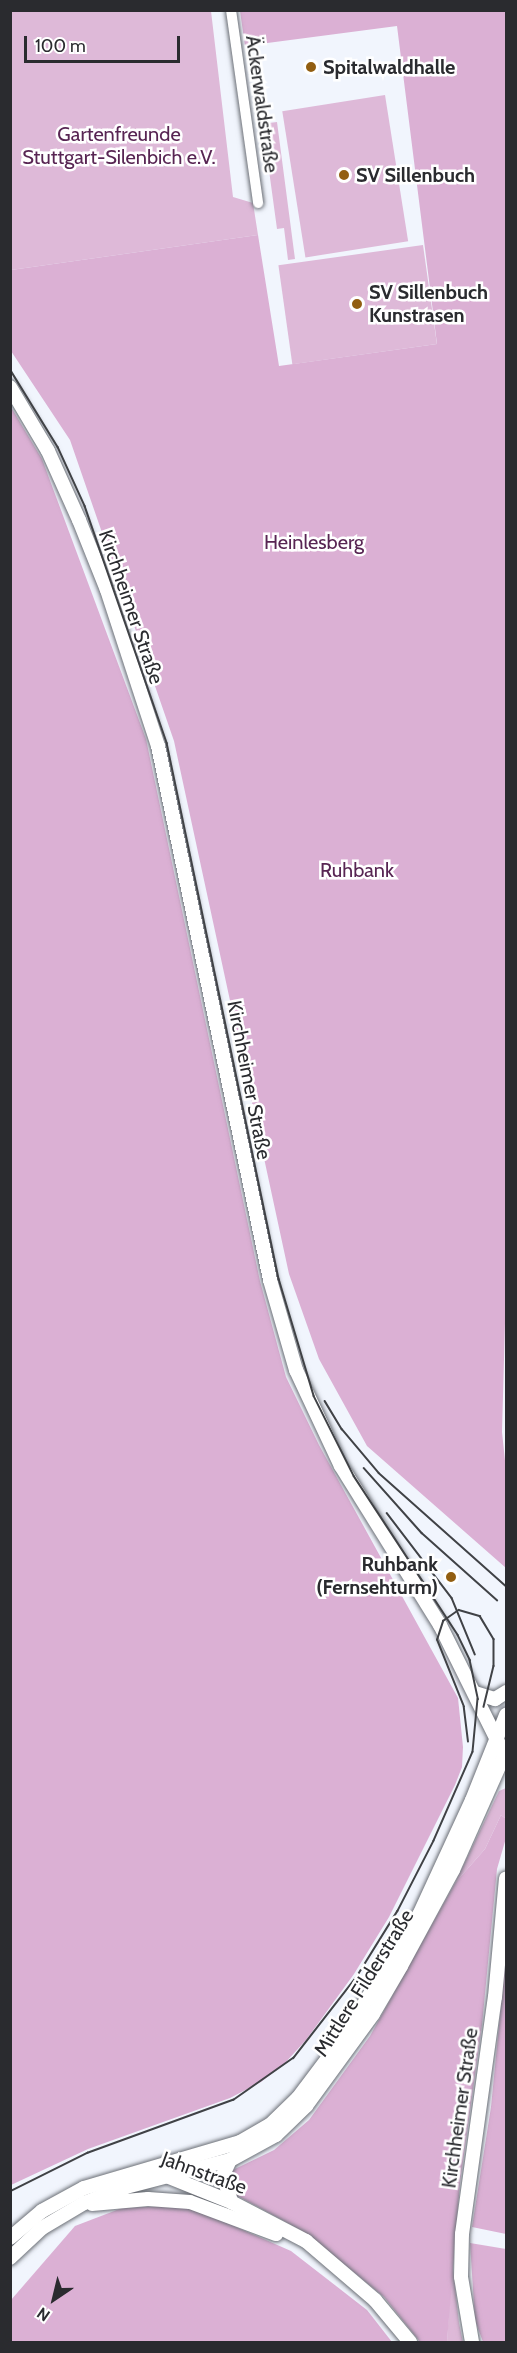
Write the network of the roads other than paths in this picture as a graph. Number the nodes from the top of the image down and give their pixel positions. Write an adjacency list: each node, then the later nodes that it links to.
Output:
1 (231, 10): 2 (street, Äckerwaldstraße)
2 (258, 203)
3 (10, 387): 5 (main road, Kirchheimer Straße)
4 (507, 1692): 5 (main road)
5 (475, 1694): 7 (main road, Kirchheimer Straße)
6 (507, 1715): 7 (main road, Mittlere Filderstraße)
7 (497, 1739): 8 (main road, Kirchheimer Straße); 11 (main road, Mittlere Filderstraße)
8 (506, 1755): 10 (main road, Mittlere Filderstraße)
9 (507, 1879): 19 (main road, Kirchheimer Straße)
10 (230, 2160): 12 (main road, Mittlere Filderstraße); 13 (main road)
11 (135, 2170): 12 (main road, Jahnstraße); 15 (main road, Jahnstraße)
12 (170, 2177): 13 (main road, Jahnstraße); 14 (main road, Mittlere Filderstraße)
13 (231, 2202): 16 (main road, Jahnstraße)
14 (84, 2203): 16 (main road, Jahnstraße); 17 (main road)
15 (10, 2238)
16 (318, 2253): 18 (main road, Jahnstraße)
17 (10, 2258)
18 (410, 2343)
19 (472, 2343)

